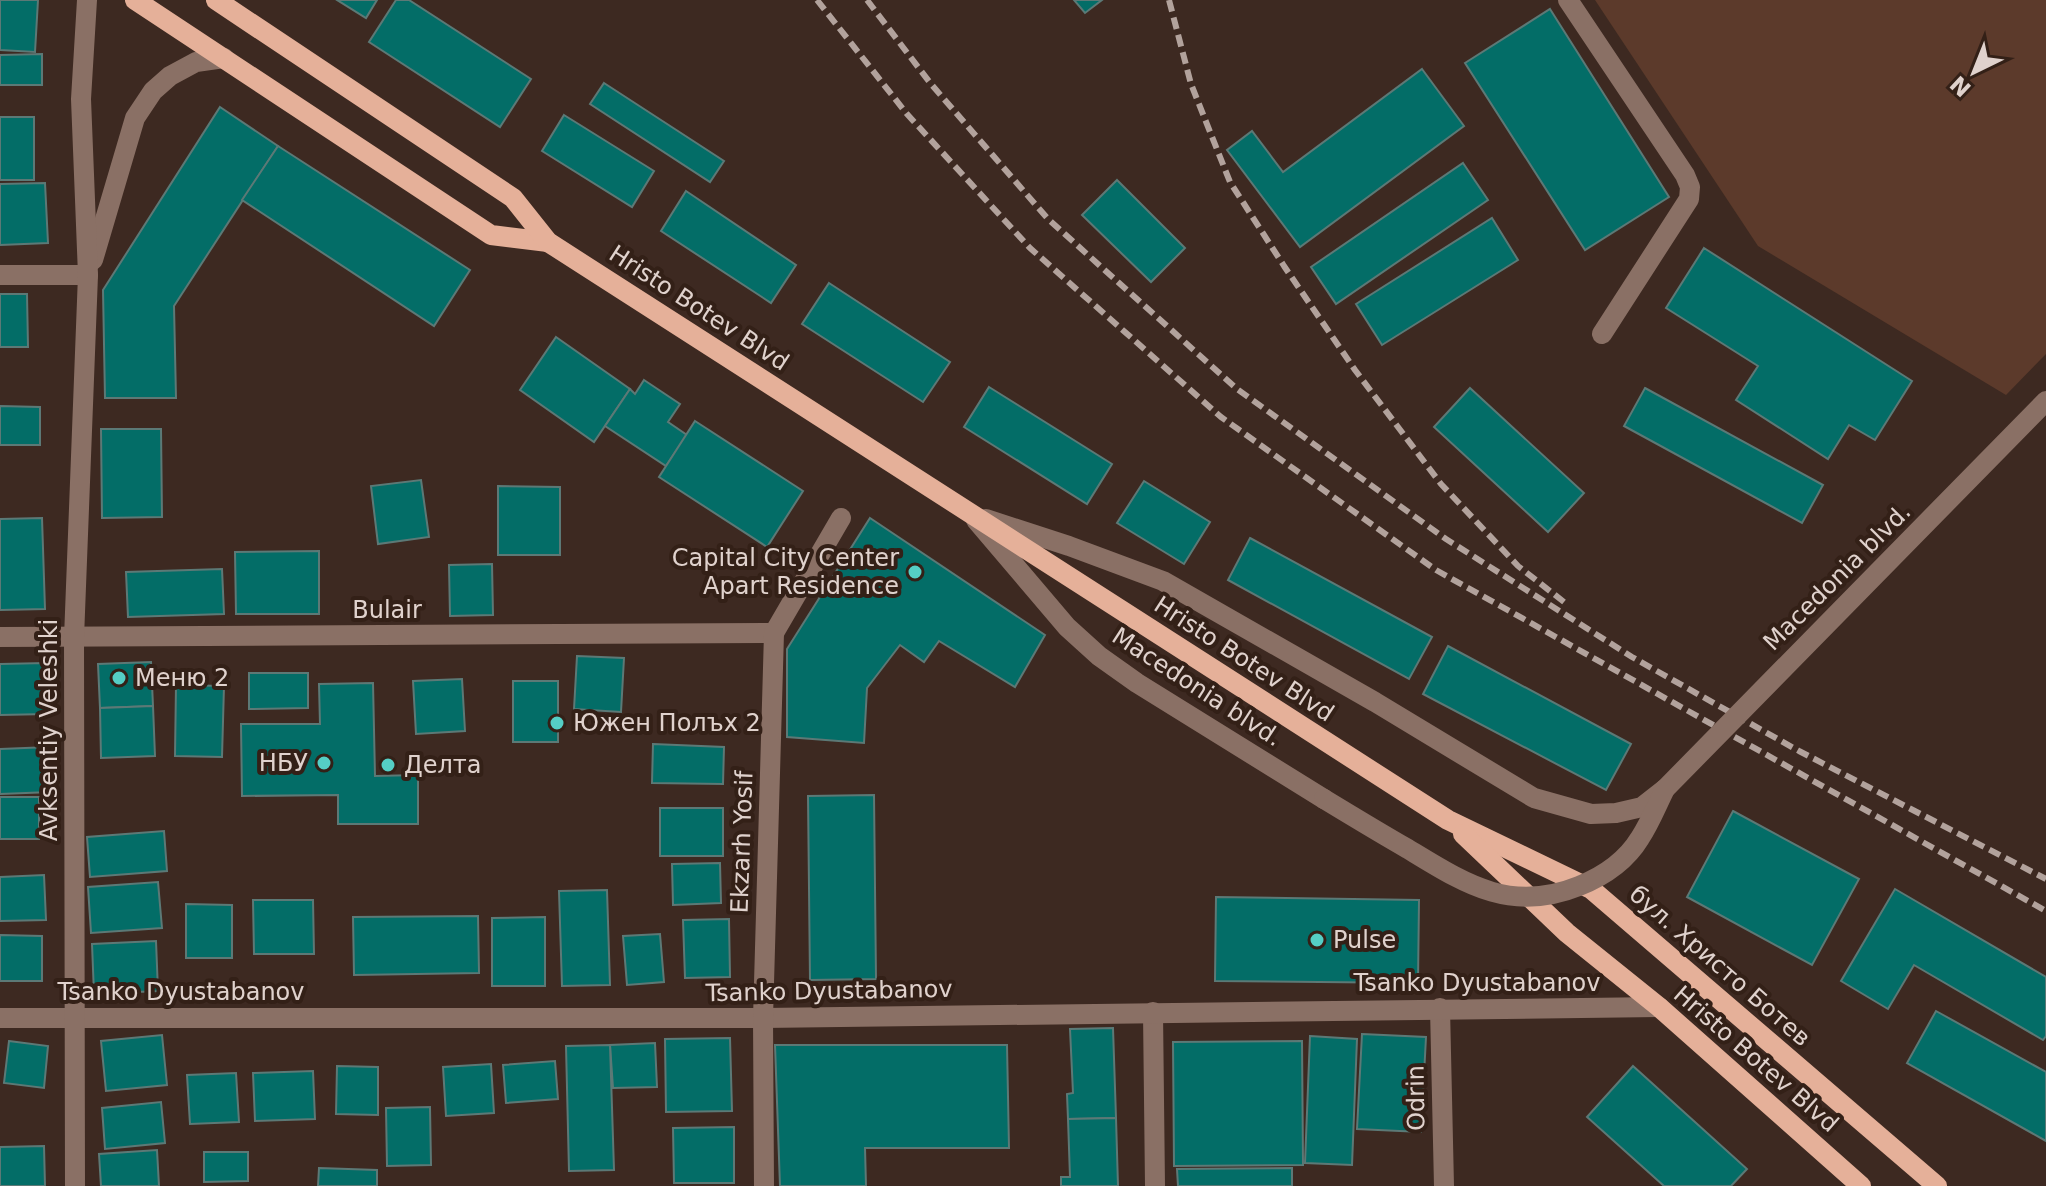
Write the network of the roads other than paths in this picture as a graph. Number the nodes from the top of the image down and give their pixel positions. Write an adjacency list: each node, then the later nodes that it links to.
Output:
1 (87, 0): 8 (street, Avksentiy Veleshki)
2 (135, 0): 5 (main road, Hristo Botev Blvd)
3 (216, 0): 6 (main road, Hristo Botev Blvd)
4 (1568, 0): 9 (street)
5 (224, 58): 6 (main road, Hristo Botev Blvd); 8 (street, Avksentiy Veleshki)
6 (548, 242): 11 (main road, Hristo Botev Blvd)
7 (0, 275): 8 (street)
8 (88, 275): 15 (street, Avksentiy Veleshki)
9 (1602, 334)
10 (2046, 401): 16 (street, Macedonia blvd., bridge)
11 (970, 514): 16 (street, Macedonia blvd.); 16 (street, Macedonia blvd., bridge); 17 (main road, Hristo Botev Blvd)
12 (841, 518): 13 (street, Ekzarh Yosif)
13 (774, 633): 15 (street, Bulair); 23 (street, Ekzarh Yosif)
14 (0, 637): 15 (street, Bulair)
15 (74, 638): 22 (street, Avksentiy Veleshki)
16 (1665, 789)
17 (1448, 820): 18 (main road, Hristo Botev Blvd); 29 (main road, бул. Христо Ботев)
18 (1659, 1007): 19 (street, Tsanko Dyustabanov); 28 (main road, Hristo Botev Blvd)
19 (1440, 1008): 20 (street, Tsanko Dyustabanov); 27 (street, Odrin)
20 (1153, 1012): 23 (street, Tsanko Dyustabanov); 26 (street)
21 (0, 1018): 22 (street, Tsanko Dyustabanov)
22 (74, 1018): 23 (street, Tsanko Dyustabanov); 24 (street, Avksentiy Veleshki)
23 (763, 1018): 25 (street, Ekzarh Yosif)
24 (75, 1186)
25 (764, 1186)
26 (1155, 1186)
27 (1444, 1186)
28 (1861, 1186)
29 (1937, 1186)

